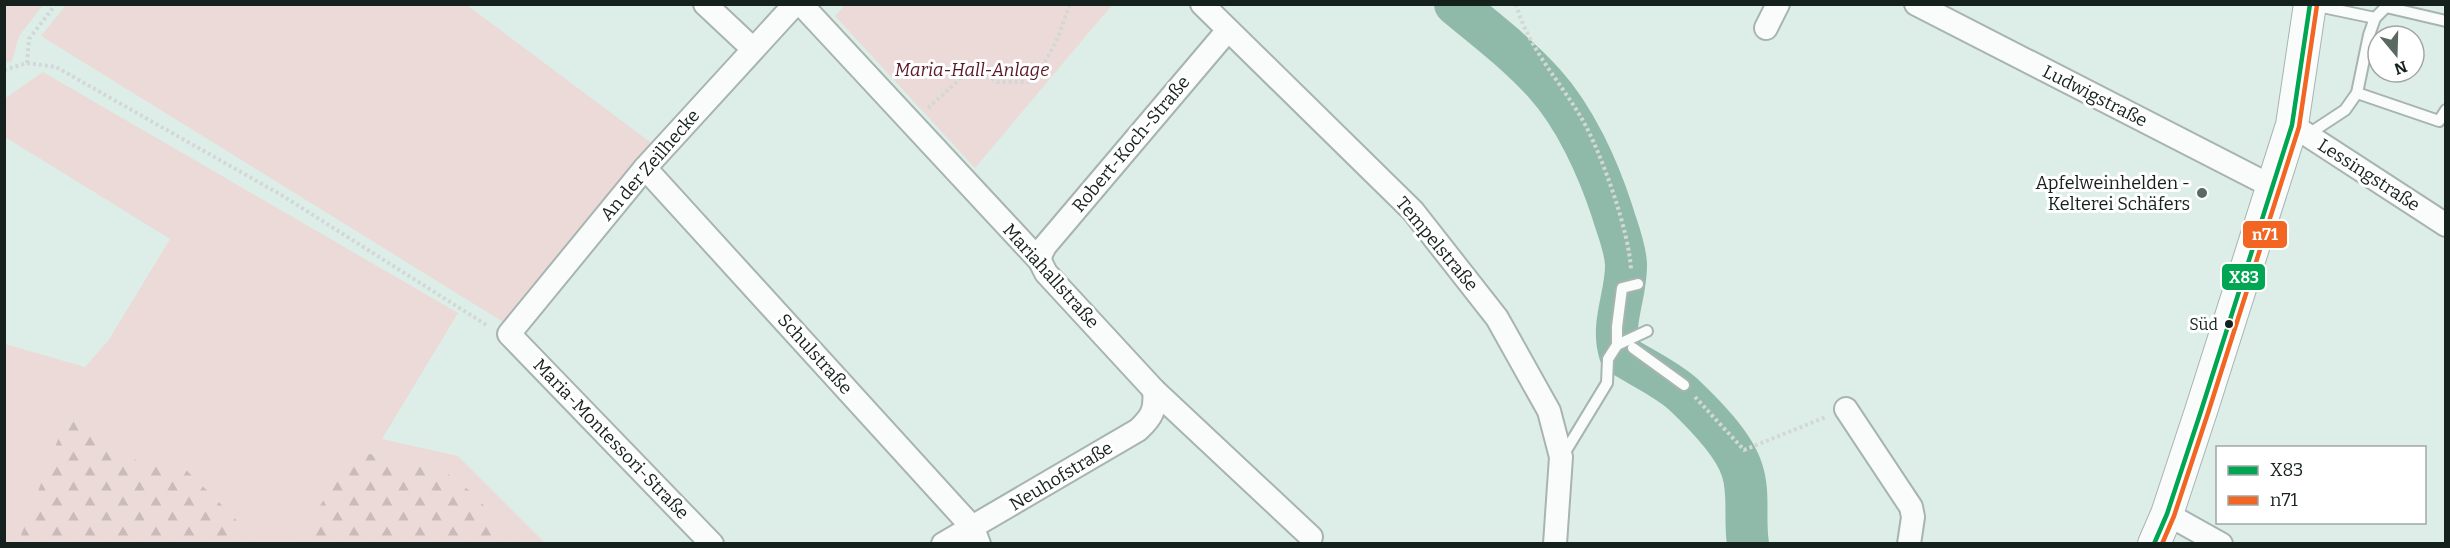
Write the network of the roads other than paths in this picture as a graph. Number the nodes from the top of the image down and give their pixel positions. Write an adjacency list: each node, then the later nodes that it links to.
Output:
1 (705, 4): 12 (street)
2 (795, 4): 12 (street)
3 (1202, 4): 11 (street, Tempelstraße)
4 (1778, 4): 10 (street)
5 (1916, 4): 17 (street, Ludwigstraße)
6 (2310, 5): 8 (lane); 15 (street)
7 (814, 9): 19 (street, Mariahallstraße)
8 (2375, 18): 9 (lane); 13 (lane)
9 (2445, 21)
10 (1766, 28)
11 (1228, 30): 19 (street, Robert-Koch-Straße); 28 (street, Tempelstraße)
12 (753, 49): 16 (street, An der Zeilhecke)
13 (2357, 93): 14 (lane); 15 (lane)
14 (2445, 110)
15 (2300, 130): 17 (street); 18 (street, Lessingstraße)
16 (645, 168): 22 (street, An der Zeilhecke); 30 (street, Schulstraße)
17 (2273, 187): 29 (street)
18 (2445, 225)
19 (1040, 261): 26 (street, Mariahallstraße)
20 (1634, 285): 23 (lane)
21 (1647, 331): 23 (lane)
22 (509, 334): 32 (street, Maria-Montessori-Straße)
23 (1617, 345): 28 (lane)
24 (1633, 348): 25 (lane)
25 (1684, 385)
26 (1154, 390): 30 (street, Neuhofstraße); 31 (street, Mariahallstraße)
27 (1846, 409): 35 (street)
28 (1562, 457): 34 (street, Tempelstraße)
29 (2167, 514): 36 (street); 37 (street)
30 (976, 536): 33 (street, Neuhofstraße)
31 (1315, 540)
32 (712, 543)
33 (944, 543)
34 (1555, 543)
35 (1909, 543)
36 (2154, 543)
37 (2221, 543)

